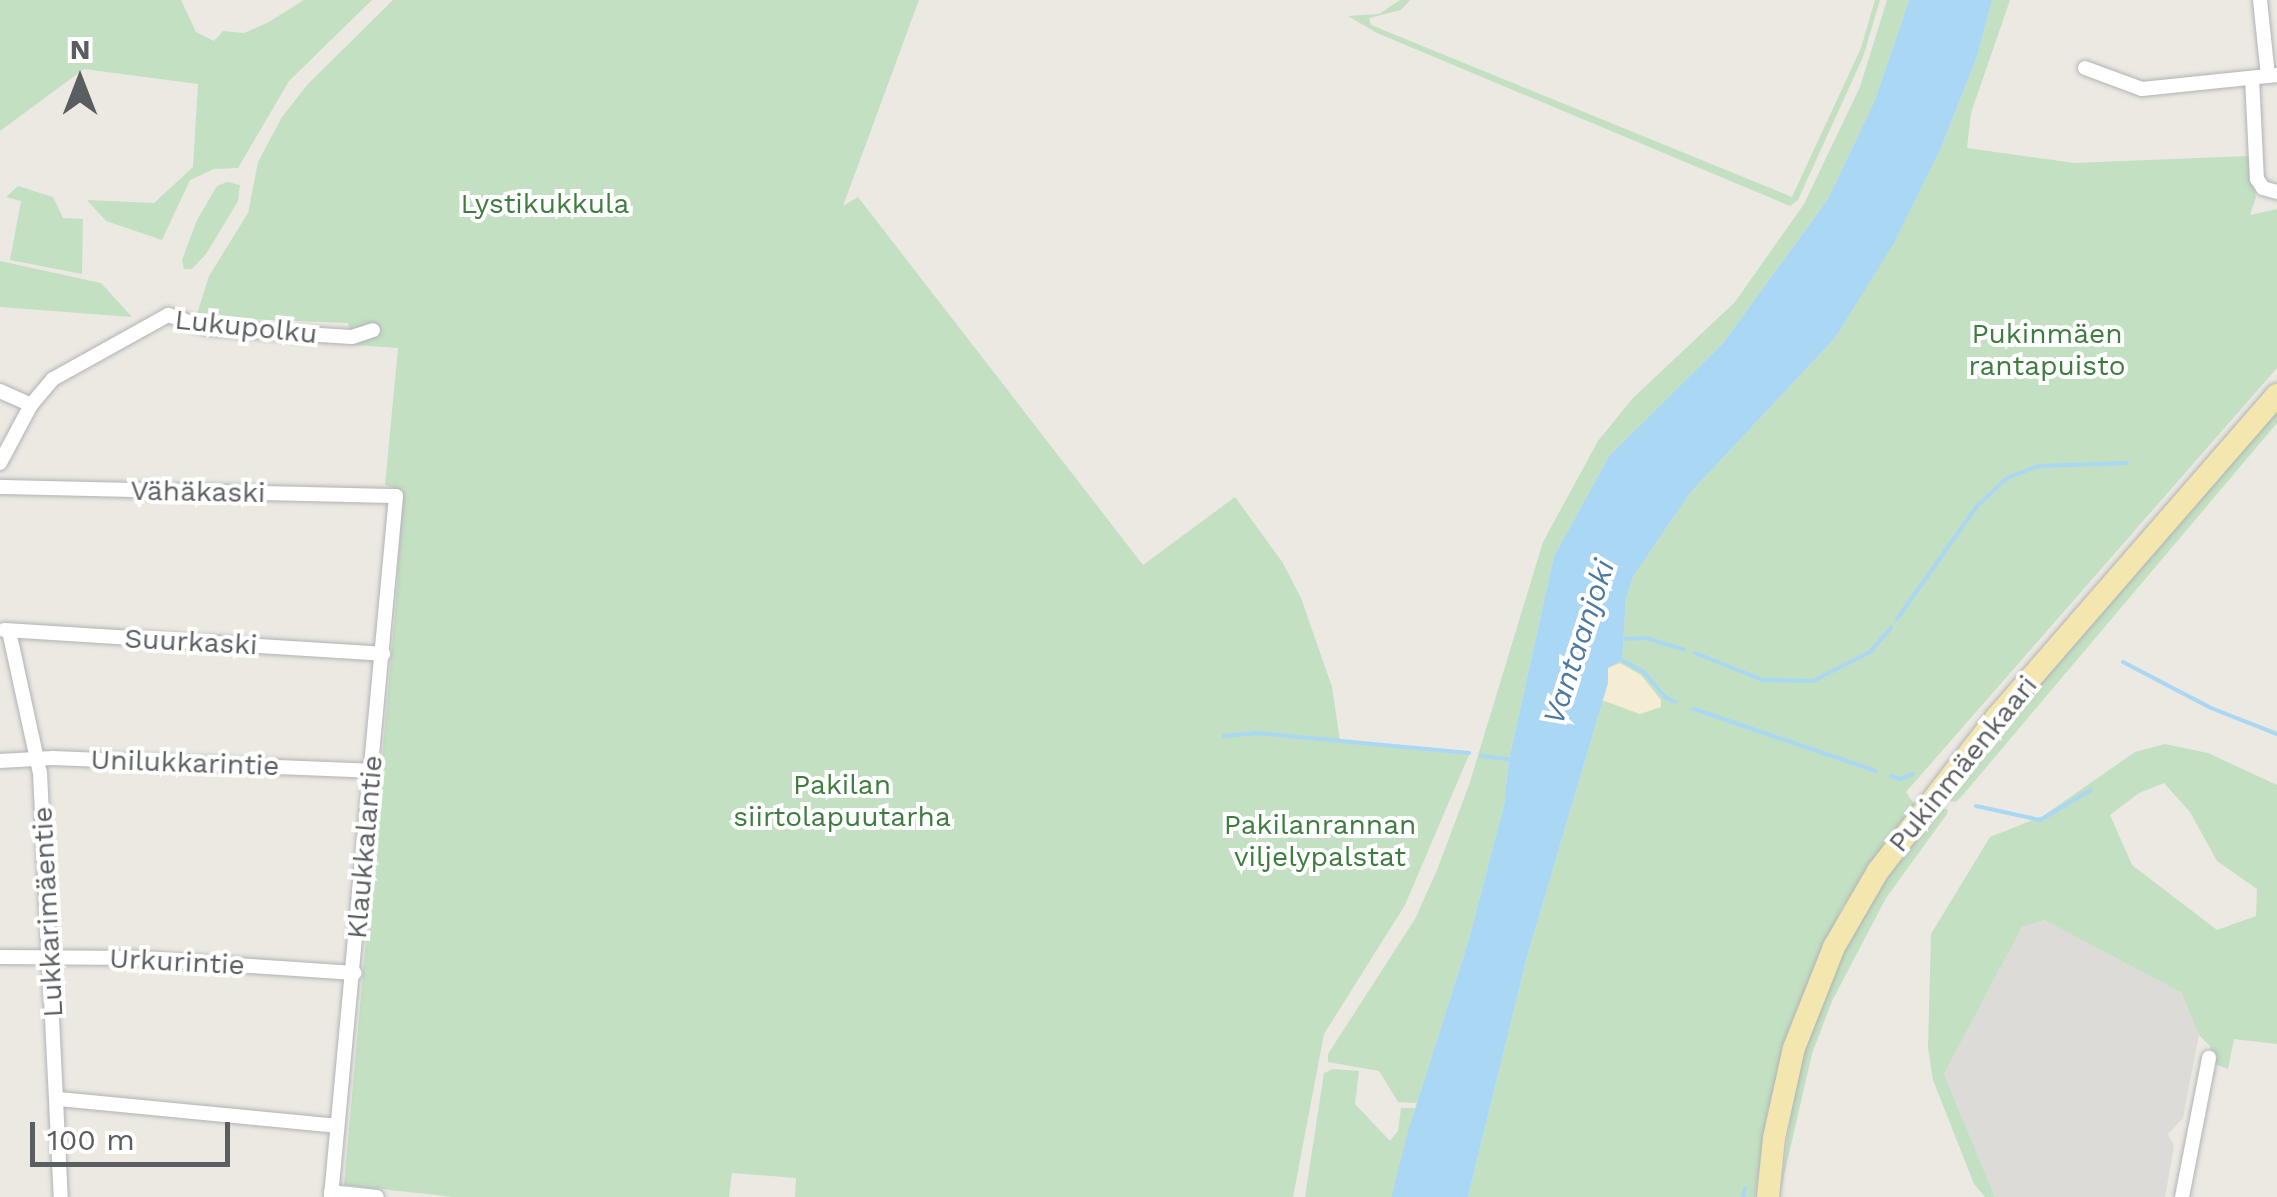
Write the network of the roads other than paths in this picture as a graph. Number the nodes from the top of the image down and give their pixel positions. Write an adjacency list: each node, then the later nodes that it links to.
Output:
1 (2260, 0): 3 (street)
2 (2084, 68): 3 (street)
3 (2266, 76): 4 (street)
4 (2277, 192)
5 (373, 330): 8 (street, Lukupolku)
6 (0, 392): 8 (street)
7 (2277, 394): 26 (main road, Pukinmäenkaari)
8 (31, 406): 9 (street, Lukupolku)
9 (0, 463)
10 (0, 487): 11 (street, Vähäkaski)
11 (396, 496): 13 (street, Klaukkalantie)
12 (4, 630): 13 (street, Suurkaski); 14 (street, Lukkarimäentie)
13 (383, 654): 16 (street, Klaukkalantie)
14 (36, 758): 15 (street, Unilukkarintie); 16 (street, Unilukkarintie); 18 (street, Lukkarimäentie)
15 (0, 761)
16 (371, 772): 19 (street, Klaukkalantie)
17 (0, 957): 18 (street, Urkurintie)
18 (51, 957): 19 (street, Urkurintie); 21 (street, Lukkarimäentie)
19 (354, 973): 22 (street, Klaukkalantie)
20 (2209, 1058): 27 (street)
21 (58, 1099): 22 (street); 24 (street, Lukkarimäentie)
22 (337, 1126): 23 (street, Klaukkalantie)
23 (331, 1195): 25 (street)
24 (61, 1197)
25 (376, 1197)
26 (1768, 1197)
27 (2182, 1197)

